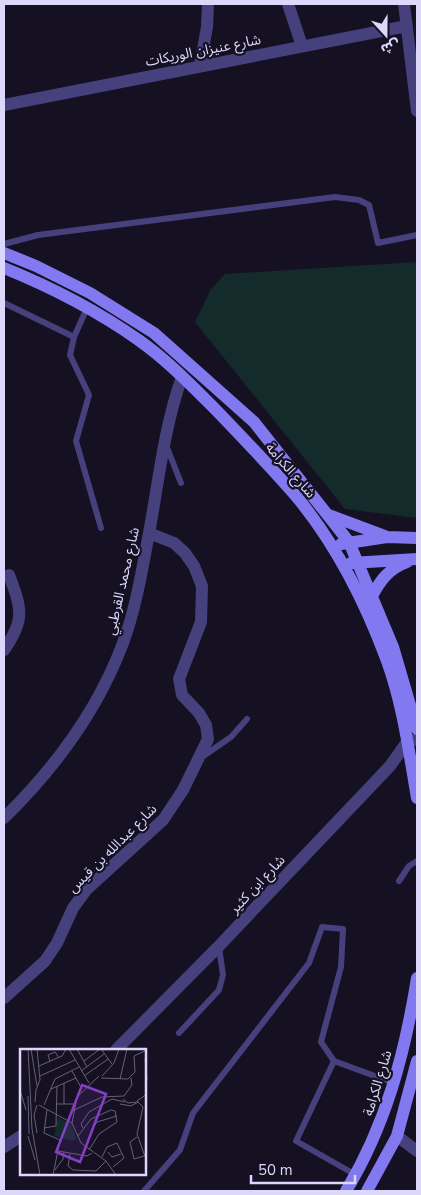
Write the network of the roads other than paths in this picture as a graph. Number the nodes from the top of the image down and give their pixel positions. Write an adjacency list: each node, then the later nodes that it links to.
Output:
1 (208, 4): 6 (street)
2 (288, 4): 5 (street)
3 (404, 4): 4 (street)
4 (408, 26): 5 (street, شارع عنيزان الوريكات); 8 (street)
5 (302, 46): 6 (street, شارع عنيزان الوريكات)
6 (200, 66): 7 (street, شارع عنيزان الوريكات)
7 (4, 105)
8 (417, 109)
9 (417, 235): 10 (lane)
10 (4, 244)
11 (4, 253): 19 (street, شارع الكرامة)
12 (4, 268): 14 (street, شارع الكرامة)
13 (4, 303): 15 (lane)
14 (87, 308): 15 (lane); 16 (street, شارع الكرامة)
15 (74, 337): 20 (lane)
16 (182, 377): 17 (street, شارع محمد القرطبي); 25 (street, شارع الكرامة)
17 (164, 442): 18 (lane); 21 (street, شارع محمد القرطبي)
18 (181, 483)
19 (328, 515): 22 (street); 24 (street, شارع الكرامة)
20 (101, 528)
21 (149, 532): 35 (street, شارع عبدالله بن قيس); 37 (street, شارع محمد القرطبي)
22 (387, 537): 23 (street); 24 (street)
23 (417, 538)
24 (349, 542): 25 (street); 27 (street, شارع الكرامة)
25 (332, 547): 28 (street, شارع الكرامة)
26 (416, 559): 27 (street); 30 (street)
27 (357, 562): 28 (street); 30 (street, شارع الكرامة)
28 (341, 564): 34 (street, شارع الكرامة)
29 (9, 575): 31 (street)
30 (372, 596): 33 (street, شارع الكرامة)
31 (4, 650)
32 (247, 719): 35 (lane)
33 (417, 729)
34 (412, 741): 36 (street, شارع الكرامة); 40 (street, شارع ابن كثير)
35 (201, 758): 42 (street, شارع عبدالله بن قيس)
36 (417, 798)
37 (4, 818)
38 (417, 861): 39 (lane)
39 (399, 881)
40 (219, 946): 43 (lane); 44 (street, شارع ابن كثير)
41 (417, 978): 48 (street, شارع الكرامة)
42 (4, 998)
43 (179, 1033)
44 (117, 1049)
45 (334, 1061): 48 (lane); 53 (lane); 54 (lane)
46 (417, 1061): 47 (street)
47 (416, 1078): 49 (street)
48 (395, 1083): 53 (street, شارع الكرامة)
49 (397, 1136): 52 (street); 56 (street)
50 (20, 1137): 51 (street)
51 (4, 1147)
52 (417, 1151)
53 (356, 1175): 55 (street, شارع الكرامة)
54 (144, 1191)
55 (346, 1191)
56 (367, 1191)

